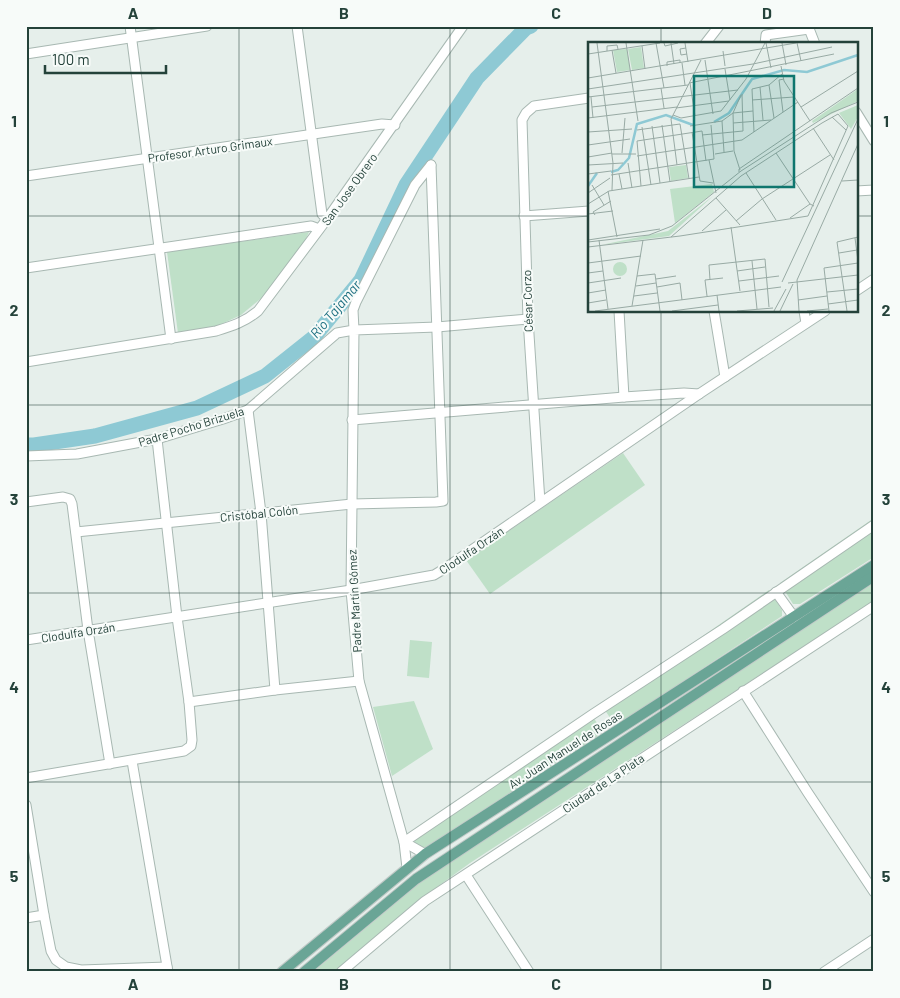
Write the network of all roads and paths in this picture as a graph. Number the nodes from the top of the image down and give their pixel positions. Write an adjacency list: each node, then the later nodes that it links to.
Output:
1 (130, 26): 7 (street)
2 (207, 26): 7 (street)
3 (297, 26): 15 (street)
4 (463, 26): 14 (street, San Jose Obrero)
5 (719, 26): 8 (street)
6 (808, 28): 9 (street); 10 (street)
7 (131, 38): 11 (street); 17 (street)
8 (707, 42)
9 (765, 42)
10 (814, 42)
11 (26, 54)
12 (588, 98): 22 (street, César Corzo)
13 (858, 115): 16 (street)
14 (395, 125): 15 (street, Profesor Arturo Grimaux); 23 (street, San Jose Obrero)
15 (311, 135): 17 (street, Profesor Arturo Grimaux); 23 (street)
16 (874, 141)
17 (148, 158): 18 (street, Profesor Arturo Grimaux); 25 (street)
18 (26, 176)
19 (874, 190): 20 (street)
20 (858, 191)
21 (588, 211): 22 (street)
22 (524, 216): 33 (street, César Corzo)
23 (327, 219): 24 (street, San Jose Obrero)
24 (319, 230): 25 (street); 37 (street, San Jose Obrero)
25 (160, 248): 26 (street); 37 (street)
26 (26, 268)
27 (874, 279): 28 (street)
28 (858, 289)
29 (619, 312): 41 (street)
30 (714, 312): 39 (street)
31 (804, 312): 34 (street)
32 (823, 312): 34 (street, Clodulfa Orzán)
33 (528, 319): 35 (street, Padre Pocho Brizuela); 42 (street, César Corzo)
34 (806, 323): 39 (street, Clodulfa Orzán)
35 (437, 326): 36 (street, Padre Pocho Brizuela); 36 (street); 44 (street)
36 (354, 330): 43 (street, Padre Pocho Brizuela); 45 (street, Padre Martín Gómez)
37 (172, 339): 38 (street, San Jose Obrero)
38 (26, 362)
39 (725, 377): 40 (street, Clodulfa Orzán)
40 (699, 394): 41 (street); 49 (street, Clodulfa Orzán)
41 (624, 397): 42 (street)
42 (533, 405): 44 (street); 49 (street, César Corzo)
43 (248, 410): 46 (street, Padre Pocho Brizuela); 51 (street)
44 (441, 413): 45 (street); 50 (street, Cristóbal Colón)
45 (352, 420): 50 (street, Padre Martín Gómez)
46 (157, 439): 47 (street, Padre Pocho Brizuela); 52 (street)
47 (26, 456)
48 (26, 502): 54 (street)
49 (540, 502): 57 (street, Clodulfa Orzán)
50 (352, 504): 51 (street, Cristóbal Colón); 57 (street, Padre Martín Gómez)
51 (261, 513): 52 (street, Cristóbal Colón); 59 (street)
52 (167, 523): 54 (street, Cristóbal Colón); 62 (street)
53 (874, 526): 58 (street)
54 (76, 532): 63 (street)
55 (874, 565): 61 (main road, Av. Juan Manuel de Rosas)
56 (874, 576): 83 (main road, Av. Juan Manuel de Rosas)
57 (351, 590): 59 (street, Clodulfa Orzán); 65 (street, Padre Martín Gómez)
58 (776, 592): 61 (street); 73 (street)
59 (268, 602): 62 (street, Clodulfa Orzán); 66 (street)
60 (874, 606): 67 (street, Ciudad de La Plata)
61 (794, 616): 74 (main road, Av. Juan Manuel de Rosas)
62 (177, 617): 63 (street, Clodulfa Orzán); 68 (street)
63 (88, 630): 64 (street, Clodulfa Orzán); 70 (street)
64 (26, 640)
65 (359, 680): 66 (street); 73 (street, Padre Martín Gómez)
66 (275, 690): 68 (street)
67 (743, 691): 76 (street, Ciudad de La Plata); 77 (street)
68 (189, 702): 69 (street)
69 (132, 761): 70 (street); 81 (street)
70 (110, 764): 71 (street)
71 (26, 778)
72 (26, 805): 78 (street)
73 (404, 842): 74 (street); 75 (street, Padre Martín Gómez)
74 (425, 854): 75 (main road, Av. Juan Manuel de Rosas)
75 (407, 868): 82 (main road, Av. Juan Manuel de Rosas)
76 (466, 875): 84 (street, Ciudad de La Plata); 85 (street)
77 (874, 892)
78 (44, 915): 79 (street); 81 (street)
79 (26, 918)
80 (874, 939): 86 (street)
81 (168, 969)
82 (282, 972)
83 (304, 972)
84 (341, 972)
85 (530, 972)
86 (824, 972)

